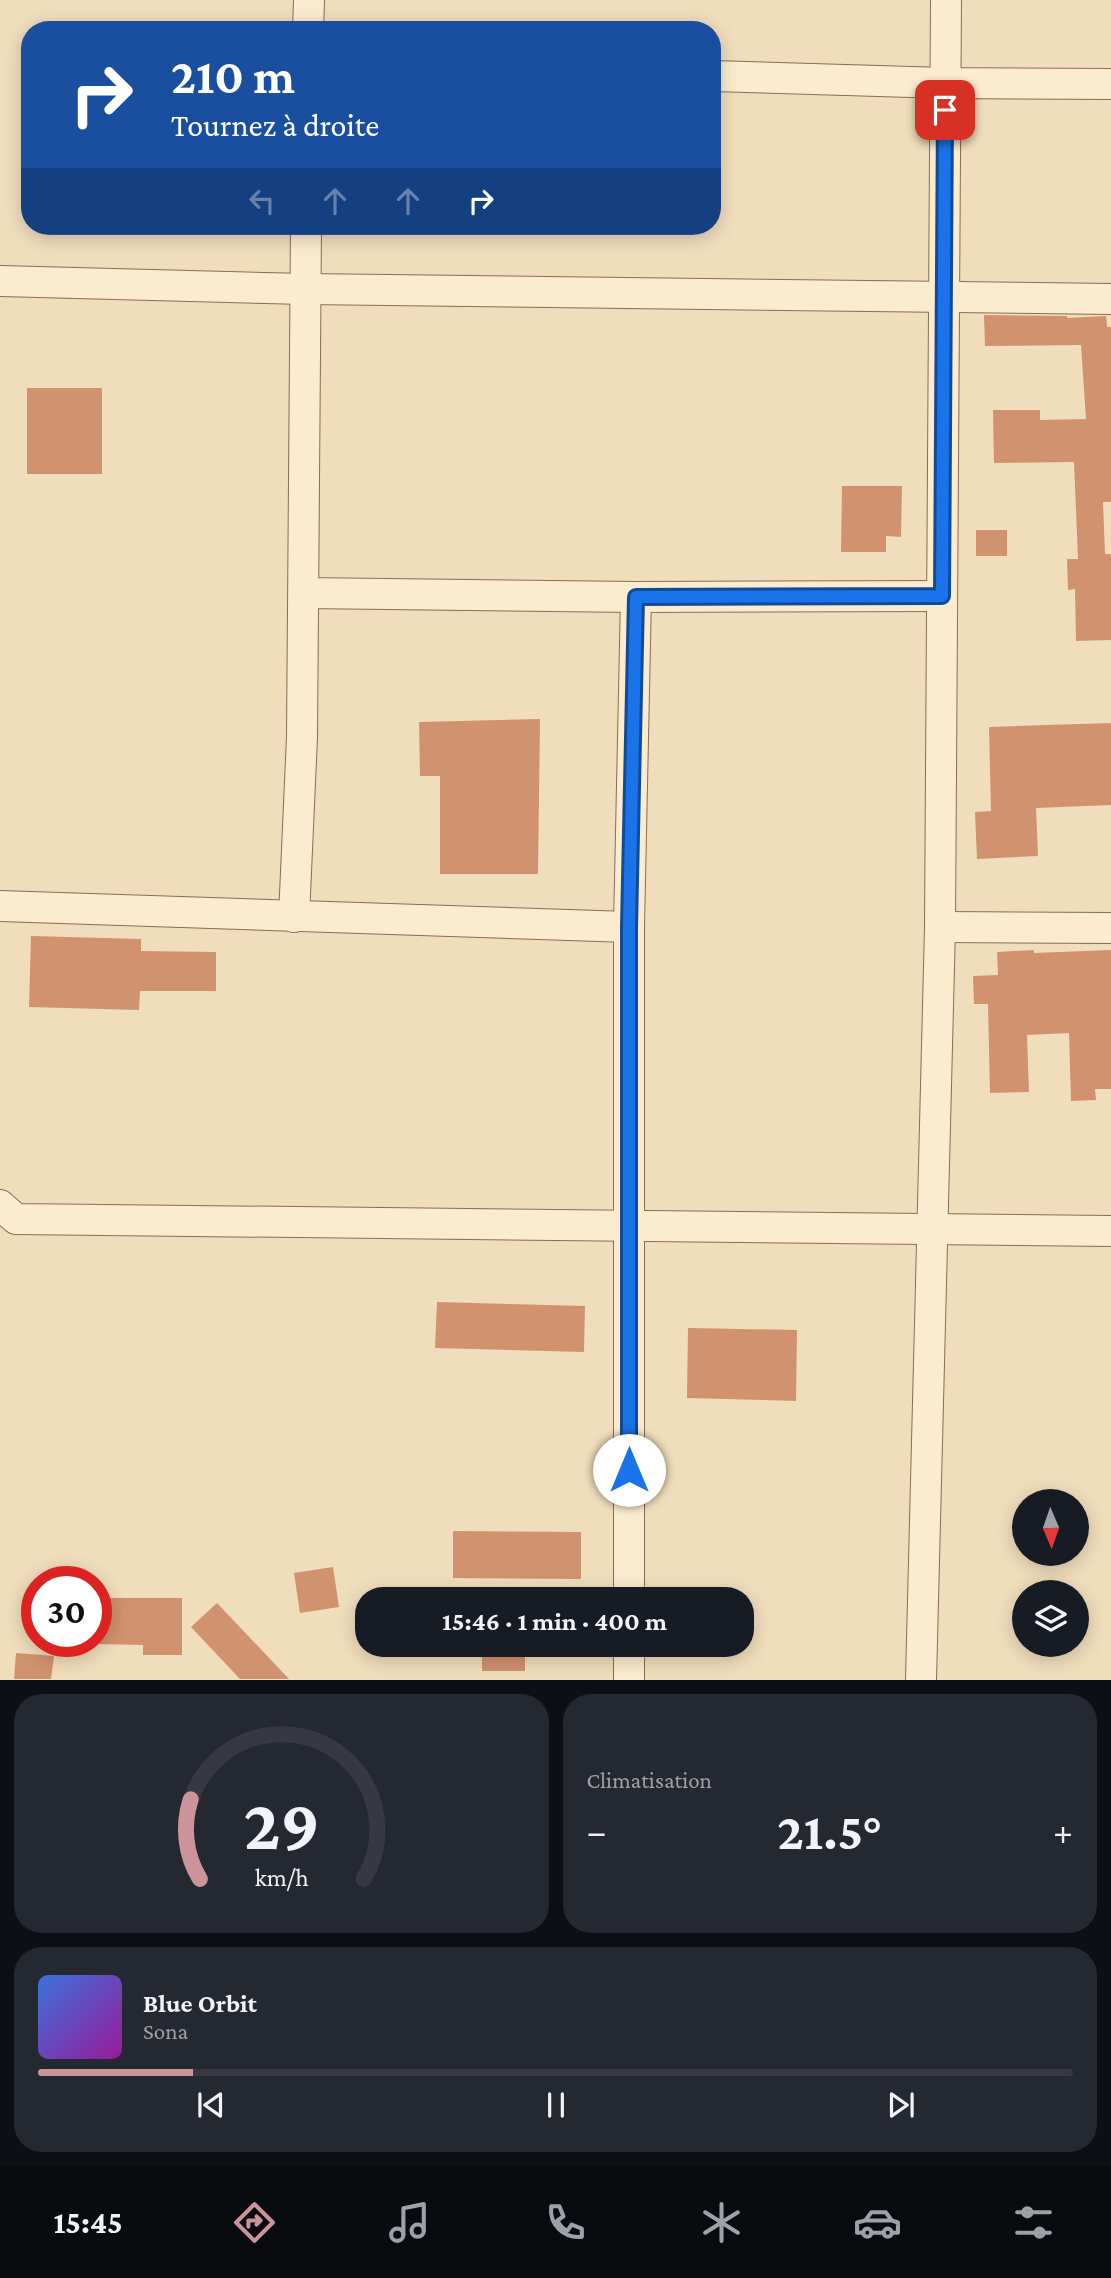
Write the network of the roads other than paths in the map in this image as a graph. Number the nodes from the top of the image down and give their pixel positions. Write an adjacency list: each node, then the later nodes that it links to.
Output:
1 (309, 0): 3 (street)
2 (946, 0): 5 (street)
3 (308, 21)
4 (721, 76): 5 (street)
5 (945, 83): 6 (street); 10 (street)
6 (1111, 84)
7 (306, 235): 9 (street)
8 (0, 281): 9 (street)
9 (305, 289): 10 (street); 12 (street)
10 (946, 296): 11 (street); 13 (street)
11 (1111, 299)
12 (304, 593): 14 (street); 16 (street)
13 (942, 596): 14 (street); 18 (street)
14 (636, 597): 17 (street)
15 (0, 906): 16 (street)
16 (293, 917): 17 (street)
17 (629, 927): 21 (street)
18 (940, 927): 19 (street); 22 (street)
19 (1111, 928)
20 (0, 1205): 21 (street)
21 (628, 1226): 22 (street); 24 (street)
22 (931, 1231): 23 (street); 27 (street)
23 (1111, 1231)
24 (629, 1587)
25 (629, 1657): 26 (street)
26 (629, 1679)
27 (921, 1679)

